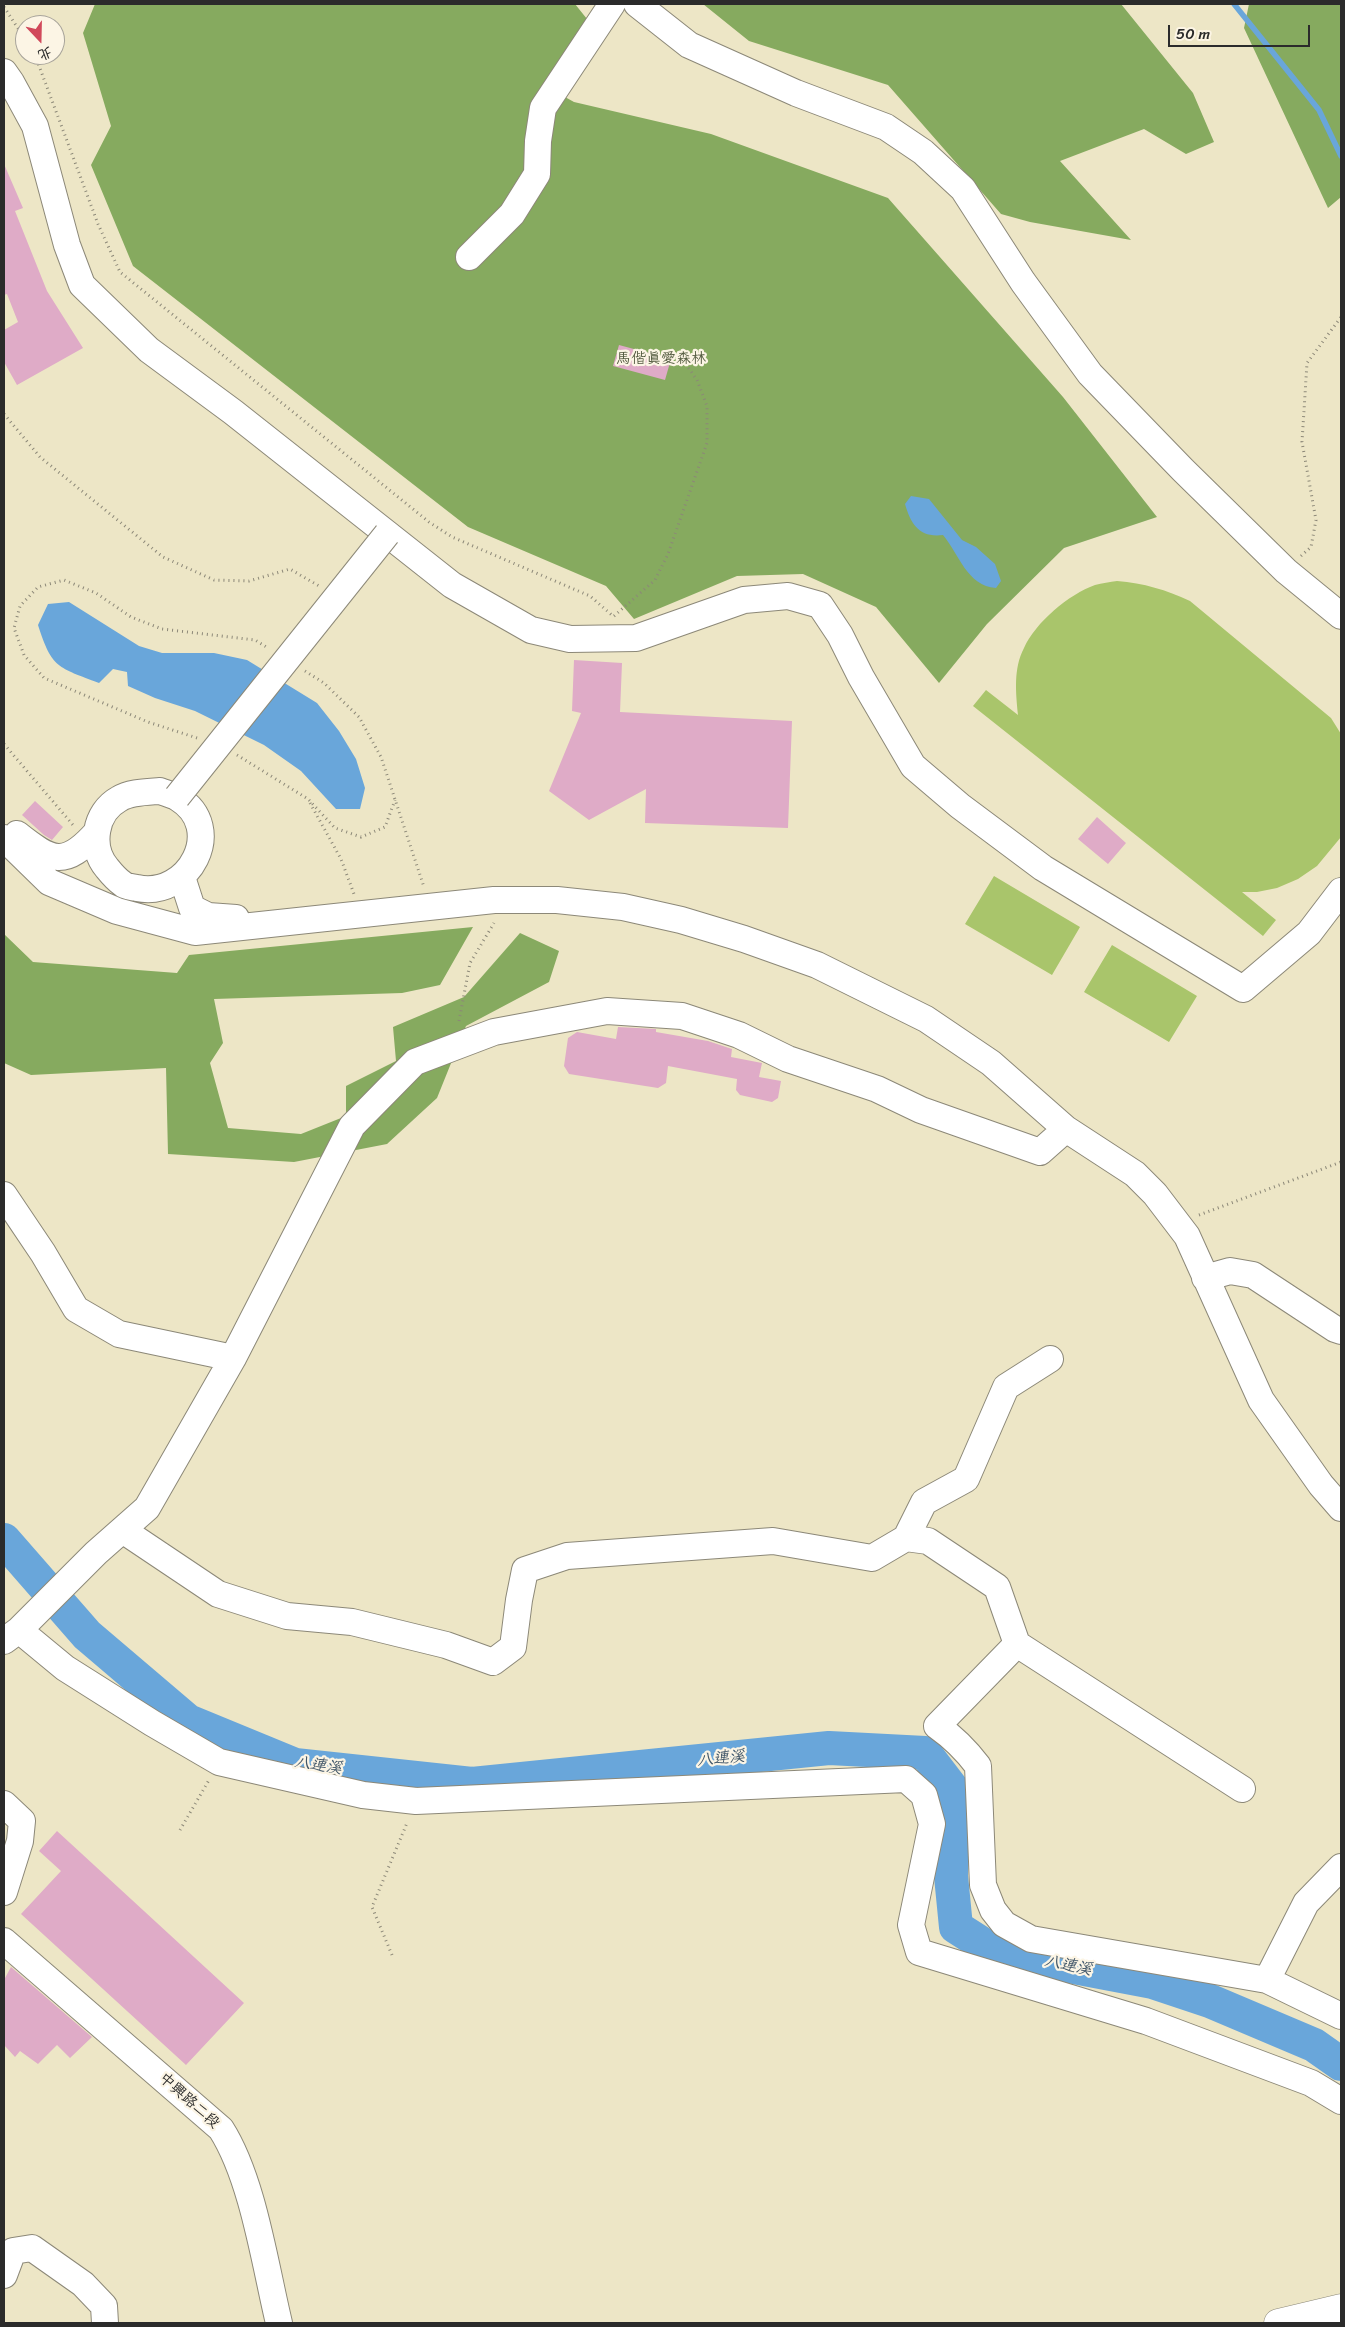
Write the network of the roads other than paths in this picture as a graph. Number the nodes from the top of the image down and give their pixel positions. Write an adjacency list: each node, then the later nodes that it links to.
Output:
1 (612, 4): 4 (street)
2 (637, 4): 6 (street)
3 (4, 72): 5 (street)
4 (469, 257)
5 (387, 534): 7 (street, bridge); 13 (street)
6 (1341, 616)
7 (177, 798): 9 (street); 11 (street)
8 (4, 824): 9 (street)
9 (92, 837): 12 (street)
10 (4, 838): 14 (street)
11 (182, 878): 12 (street); 15 (street)
12 (124, 885): 14 (street)
13 (1341, 891)
14 (117, 911): 15 (street)
15 (266, 924): 16 (street)
16 (1066, 1129): 18 (street); 20 (street)
17 (4, 1195): 20 (street)
18 (1205, 1278): 19 (street); 22 (street)
19 (1341, 1331)
20 (232, 1358): 23 (street)
21 (1050, 1359): 24 (street)
22 (1341, 1508)
23 (124, 1530): 24 (street); 25 (street)
24 (906, 1538): 26 (street)
25 (11, 1636): 34 (street)
26 (1017, 1644): 27 (street); 32 (street)
27 (1242, 1790)
28 (4, 1804): 30 (street)
29 (1341, 1868): 32 (street)
30 (4, 1892)
31 (4, 1940): 38 (street, 中興路二段)
32 (1266, 1980): 33 (street)
33 (1341, 2016)
34 (1341, 2101)
35 (4, 2275): 37 (street)
36 (1339, 2309): 39 (main road)
37 (105, 2323)
38 (279, 2323)
39 (1278, 2323)

